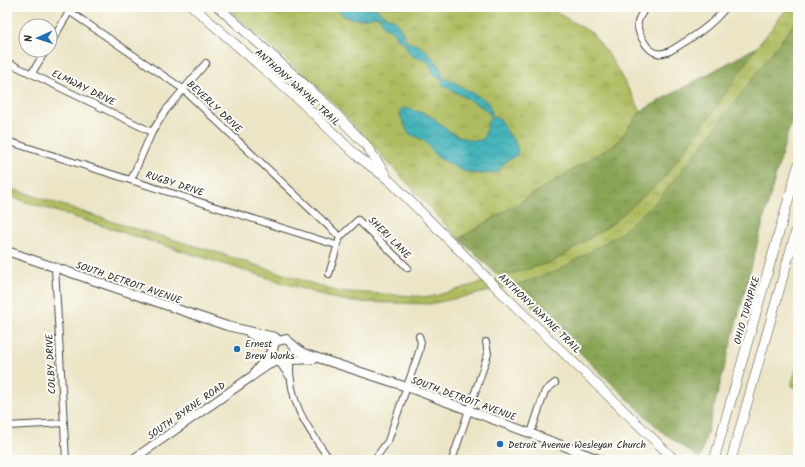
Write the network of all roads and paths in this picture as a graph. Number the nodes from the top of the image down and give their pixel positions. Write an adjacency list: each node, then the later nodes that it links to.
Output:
1 (64, 7): 6 (street, BEVERLY DRIVE)
2 (193, 7): 17 (highway, ANTHONY WAYNE TRAIL)
3 (218, 7): 17 (highway, ANTHONY WAYNE TRAIL)
4 (645, 7): 5 (street)
5 (726, 7)
6 (71, 9): 7 (street); 12 (street, BEVERLY DRIVE)
7 (58, 31)
8 (41, 58): 11 (street)
9 (7, 62): 11 (street, ELMWAY DRIVE)
10 (206, 63): 12 (street)
11 (32, 73): 13 (street, ELMWAY DRIVE)
12 (183, 89): 13 (street); 19 (street, BEVERLY DRIVE)
13 (152, 132): 16 (street)
14 (7, 141): 16 (street, RUGBY DRIVE)
15 (798, 166): 51 (highway, OHIO TURNPIKE)
16 (131, 180): 20 (street, RUGBY DRIVE)
17 (390, 181): 43 (highway, ANTHONY WAYNE TRAIL)
18 (798, 224): 52 (highway)
19 (340, 237): 20 (street); 23 (street, SHERI LANE)
20 (336, 245): 24 (street)
21 (7, 251): 22 (main road, SOUTH DETROIT AVENUE)
22 (55, 268): 25 (main road, SOUTH DETROIT AVENUE); 39 (street, COLBY DRIVE)
23 (408, 268)
24 (328, 274)
25 (244, 331): 27 (main road, SOUTH DETROIT AVENUE); 30 (main road, SOUTH DETROIT AVENUE)
26 (419, 336): 37 (street)
27 (278, 340): 29 (main road, SOUTH DETROIT AVENUE); 30 (main road)
28 (486, 342): 38 (street)
29 (294, 347): 31 (main road, SOUTH DETROIT AVENUE); 32 (main road)
30 (272, 350): 33 (main road, SOUTH DETROIT AVENUE); 35 (main road, SOUTH BYRNE ROAD)
31 (320, 359): 32 (main road, SOUTH DETROIT AVENUE); 37 (main road, SOUTH DETROIT AVENUE)
32 (290, 360): 33 (main road, SOUTH DETROIT AVENUE); 34 (street)
33 (279, 361): 34 (street); 35 (main road, SOUTH BYRNE ROAD)
34 (289, 376): 46 (street)
35 (252, 377): 45 (main road, SOUTH BYRNE ROAD)
36 (555, 382): 41 (street)
37 (407, 387): 38 (main road, SOUTH DETROIT AVENUE); 47 (street)
38 (469, 410): 41 (main road, SOUTH DETROIT AVENUE); 48 (street)
39 (64, 423): 40 (street); 44 (street, COLBY DRIVE)
40 (7, 426)
41 (531, 433): 42 (main road, SOUTH DETROIT AVENUE)
42 (582, 456): 49 (main road, SOUTH DETROIT AVENUE)
43 (668, 456): 50 (highway, ANTHONY WAYNE TRAIL)
44 (66, 460)
45 (132, 460)
46 (330, 460)
47 (374, 460)
48 (452, 460)
49 (601, 460)
50 (675, 460)
51 (714, 460)
52 (731, 460)

